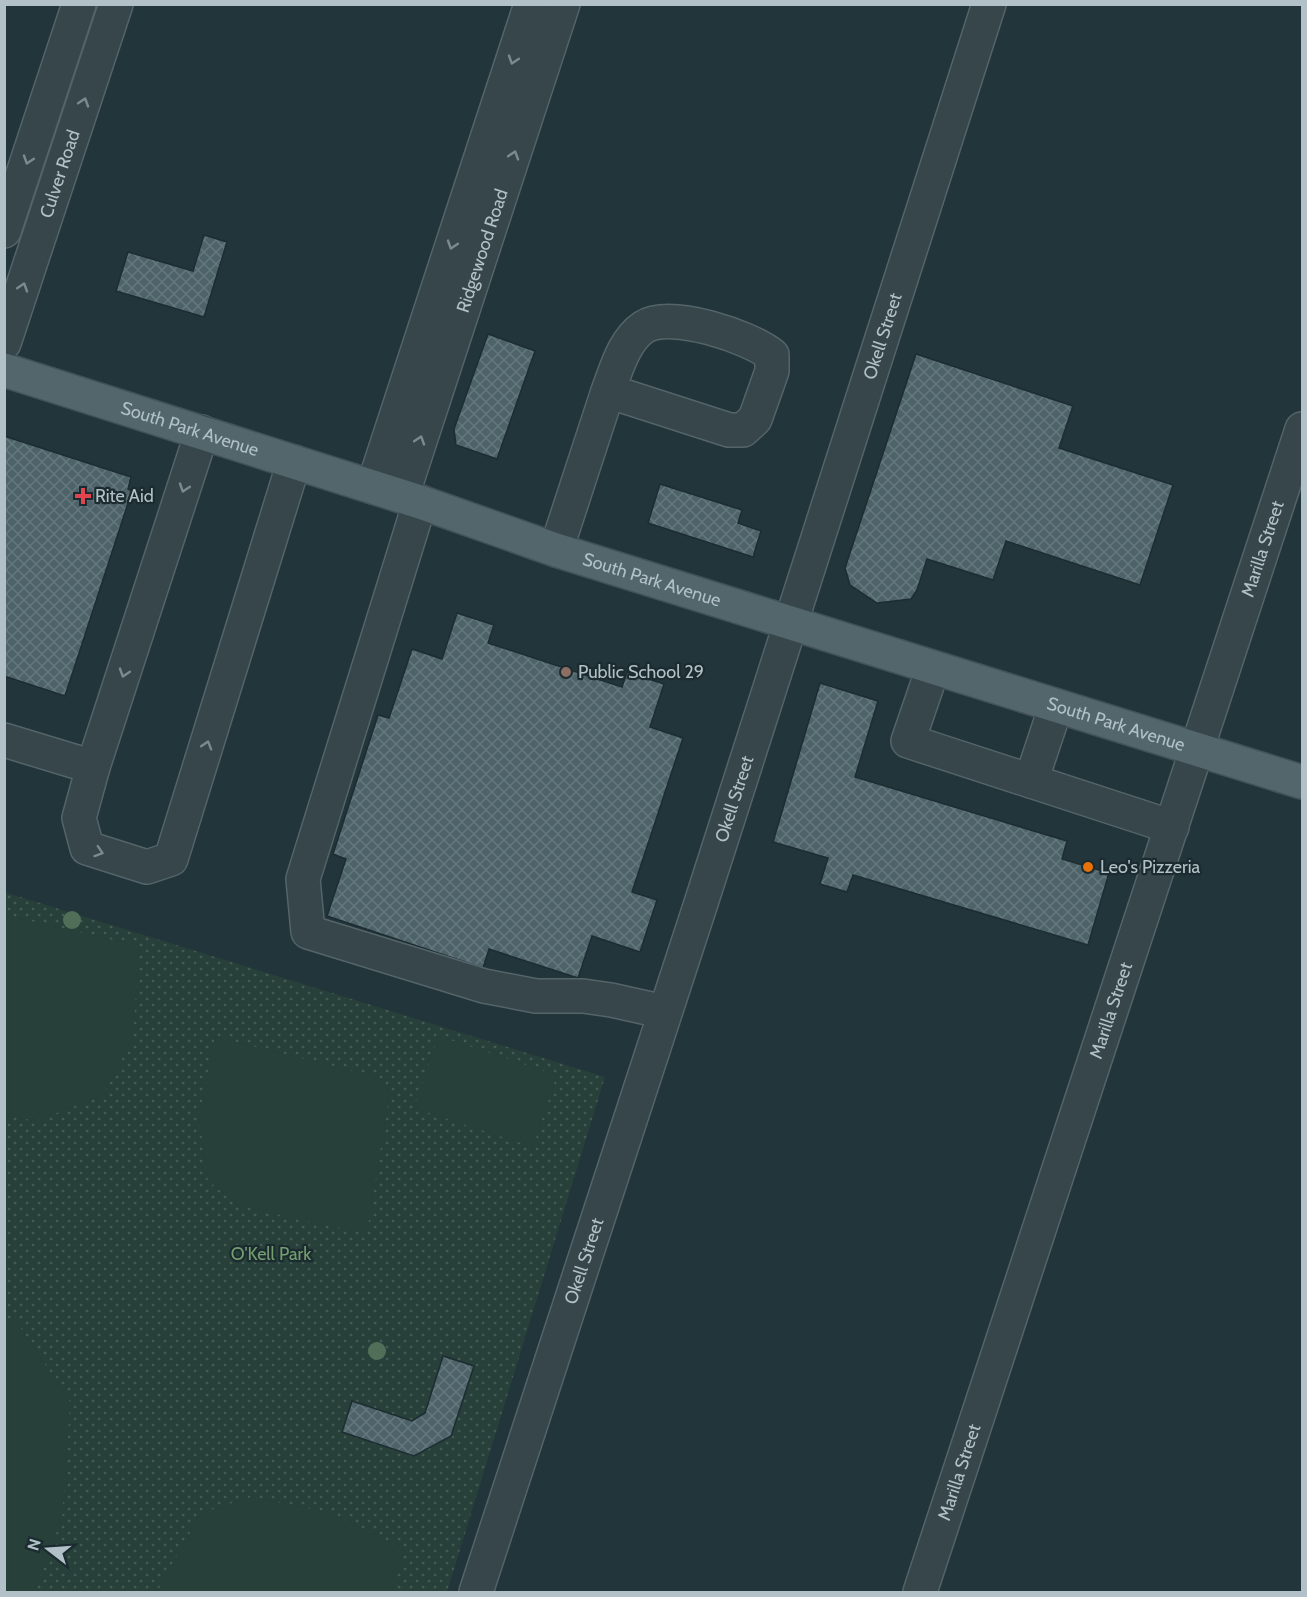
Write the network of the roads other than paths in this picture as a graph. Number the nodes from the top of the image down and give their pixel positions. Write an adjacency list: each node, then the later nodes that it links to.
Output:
1 (79, 4): 6 (street, Culver Road, one-way to 6)
2 (116, 4): 7 (street, Culver Road, one-way to 2)
3 (531, 4): 13 (street, Ridgewood Road, one-way to 13)
4 (563, 4): 13 (street, Ridgewood Road, one-way to 4)
5 (989, 4): 15 (street, Okell Street)
6 (4, 231)
7 (4, 343)
8 (4, 370): 11 (main road, South Park Avenue)
9 (608, 391): 9 (street); 14 (street)
10 (1302, 429): 19 (street, Marilla Street)
11 (202, 432): 12 (main road, South Park Avenue); 20 (street, one-way to 20)
12 (294, 462): 13 (main road, South Park Avenue); 20 (street, one-way to 12)
13 (398, 495): 14 (main road, South Park Avenue); 24 (street)
14 (556, 550): 15 (main road, South Park Avenue)
15 (790, 622): 16 (main road, South Park Avenue); 24 (street, Okell Street)
16 (933, 668): 17 (main road, South Park Avenue); 21 (street)
17 (1056, 706): 19 (main road, South Park Avenue); 21 (street)
18 (4, 740): 20 (street)
19 (1198, 749): 22 (main road, South Park Avenue); 23 (street, Marilla Street)
20 (93, 767)
21 (1031, 781): 23 (street)
22 (1302, 782)
23 (1172, 827): 26 (street, Marilla Street)
24 (665, 1012): 25 (street, Okell Street)
25 (476, 1593)
26 (920, 1593)

